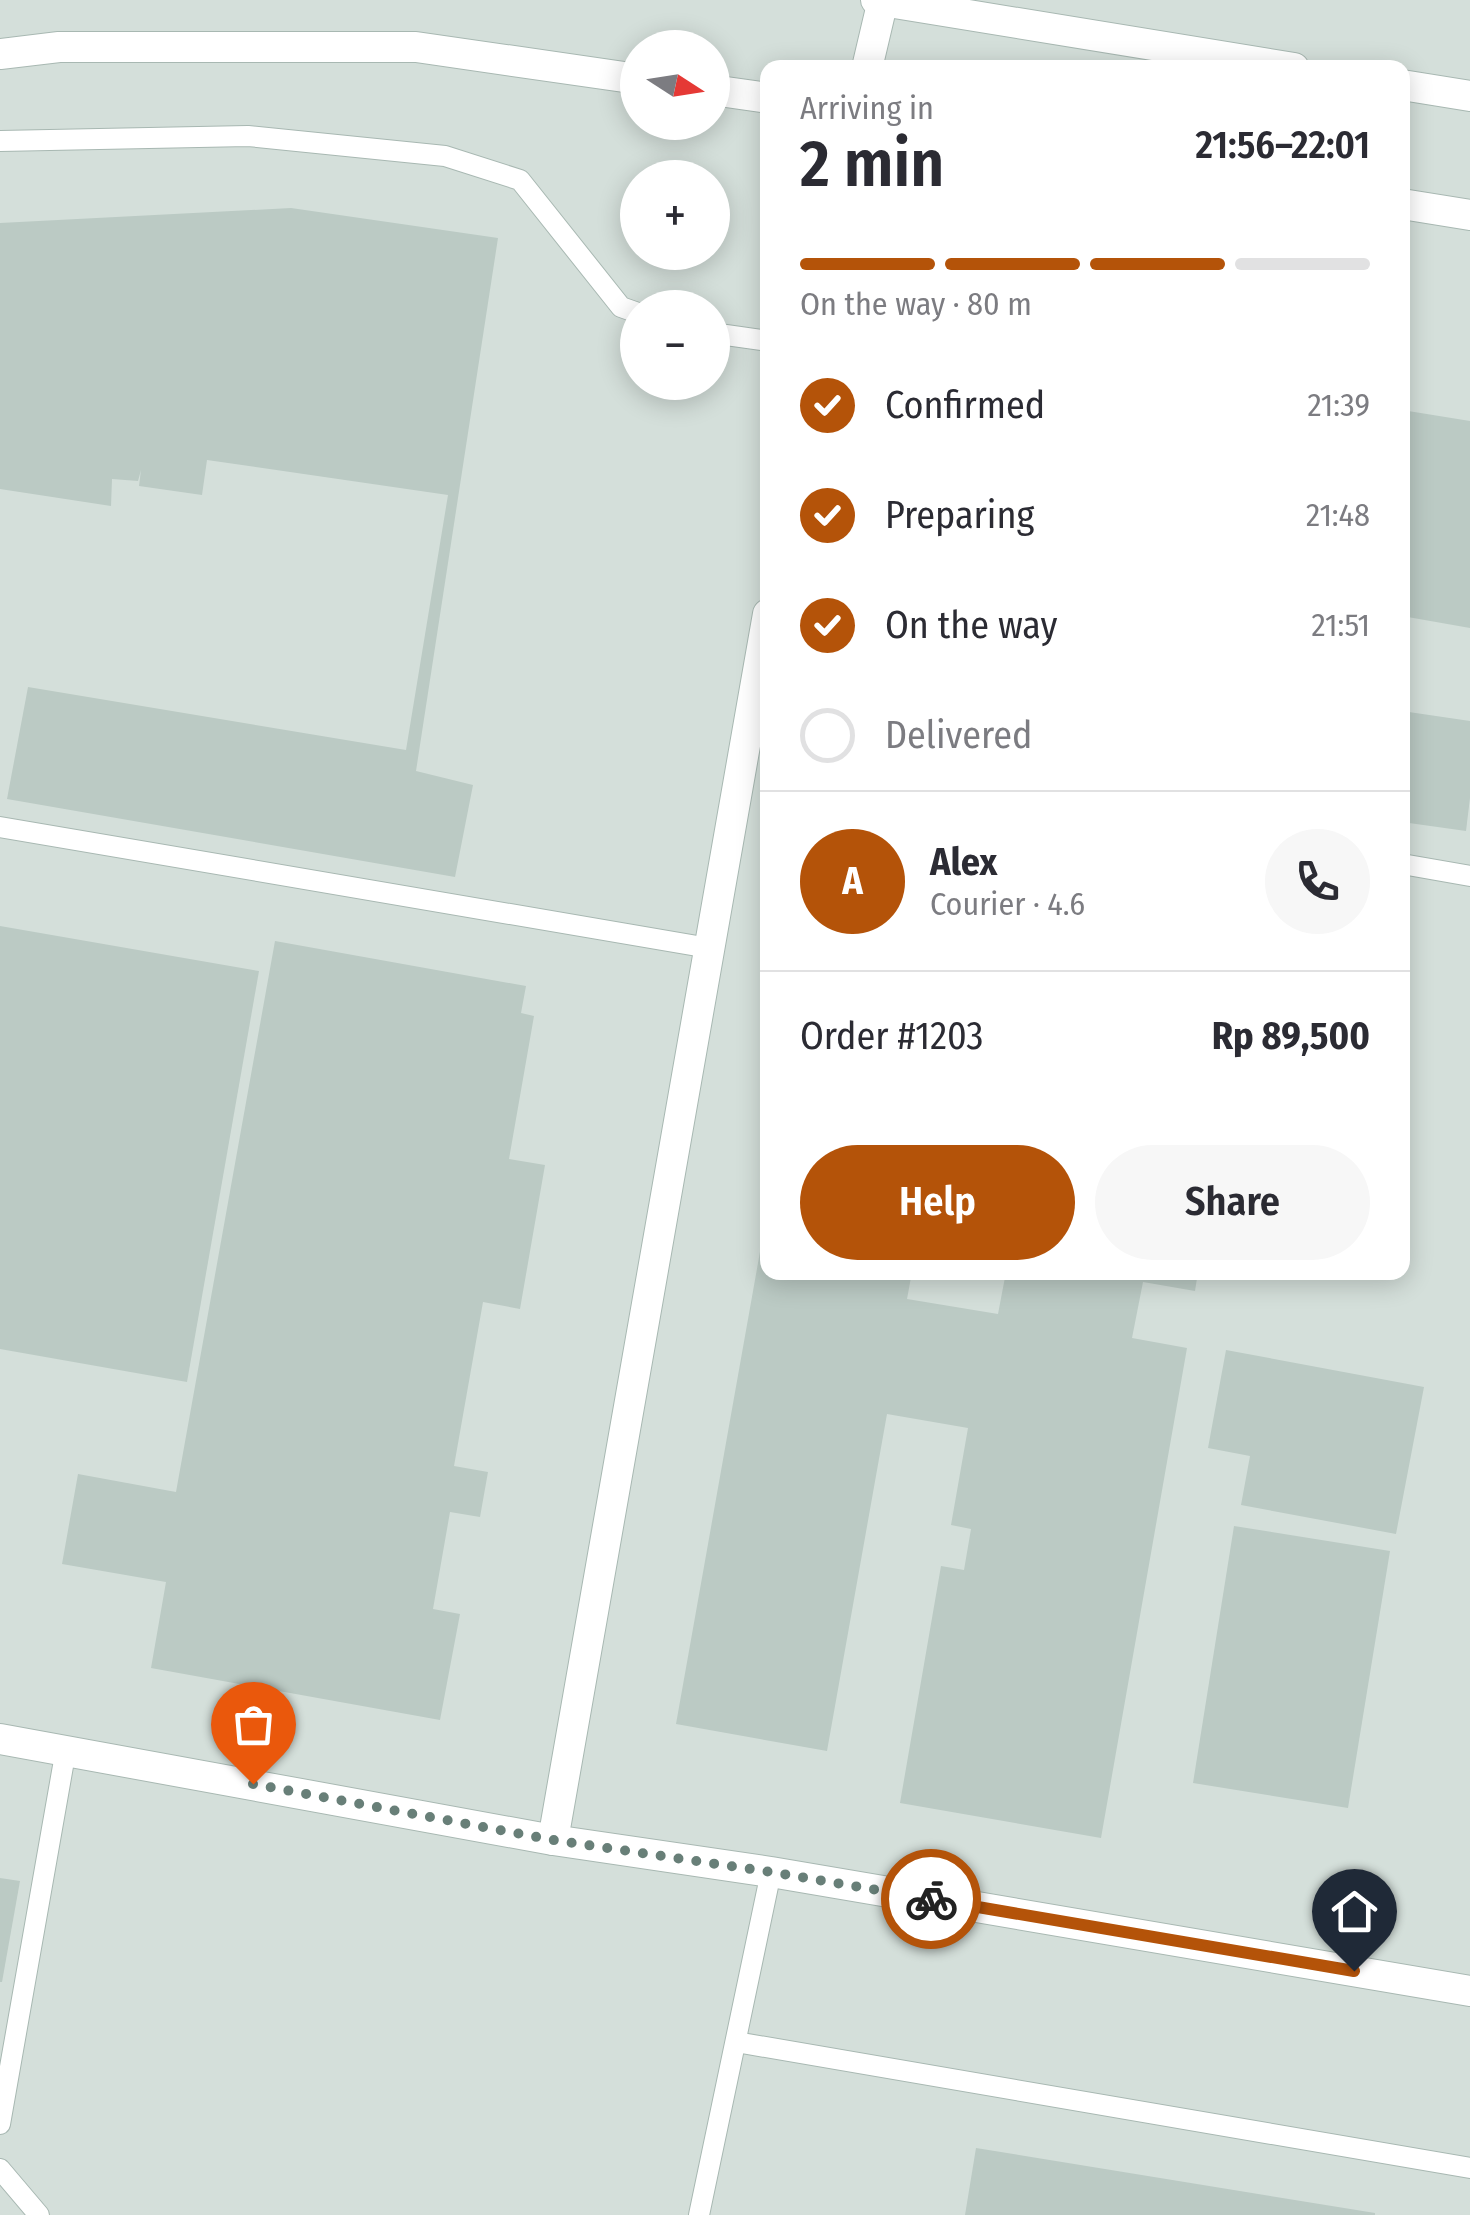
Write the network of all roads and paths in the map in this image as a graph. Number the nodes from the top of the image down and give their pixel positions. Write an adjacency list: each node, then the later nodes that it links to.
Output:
1 (881, 0): 3 (street); 4 (street)
2 (0, 54): 5 (street)
3 (870, 60)
4 (1245, 60)
5 (620, 76)
6 (1410, 86): 8 (street)
7 (730, 93): 9 (street)
8 (1470, 96)
9 (760, 97)
10 (0, 140): 13 (lane)
11 (1410, 205): 12 (street)
12 (1470, 215)
13 (620, 307)
14 (730, 335): 15 (lane)
15 (760, 340)
16 (760, 691): 20 (street)
17 (0, 827): 20 (lane)
18 (1410, 865): 19 (lane)
19 (1470, 876)
20 (709, 948): 23 (street)
21 (0, 1738): 22 (street)
22 (66, 1749): 23 (street); 27 (lane)
23 (553, 1840): 24 (street)
24 (771, 1872): 25 (street); 26 (lane)
25 (1470, 1991)
26 (736, 2042): 28 (lane); 31 (lane)
27 (0, 2124)
28 (1470, 2168)
29 (0, 2169): 30 (lane)
30 (39, 2215)
31 (699, 2215)

